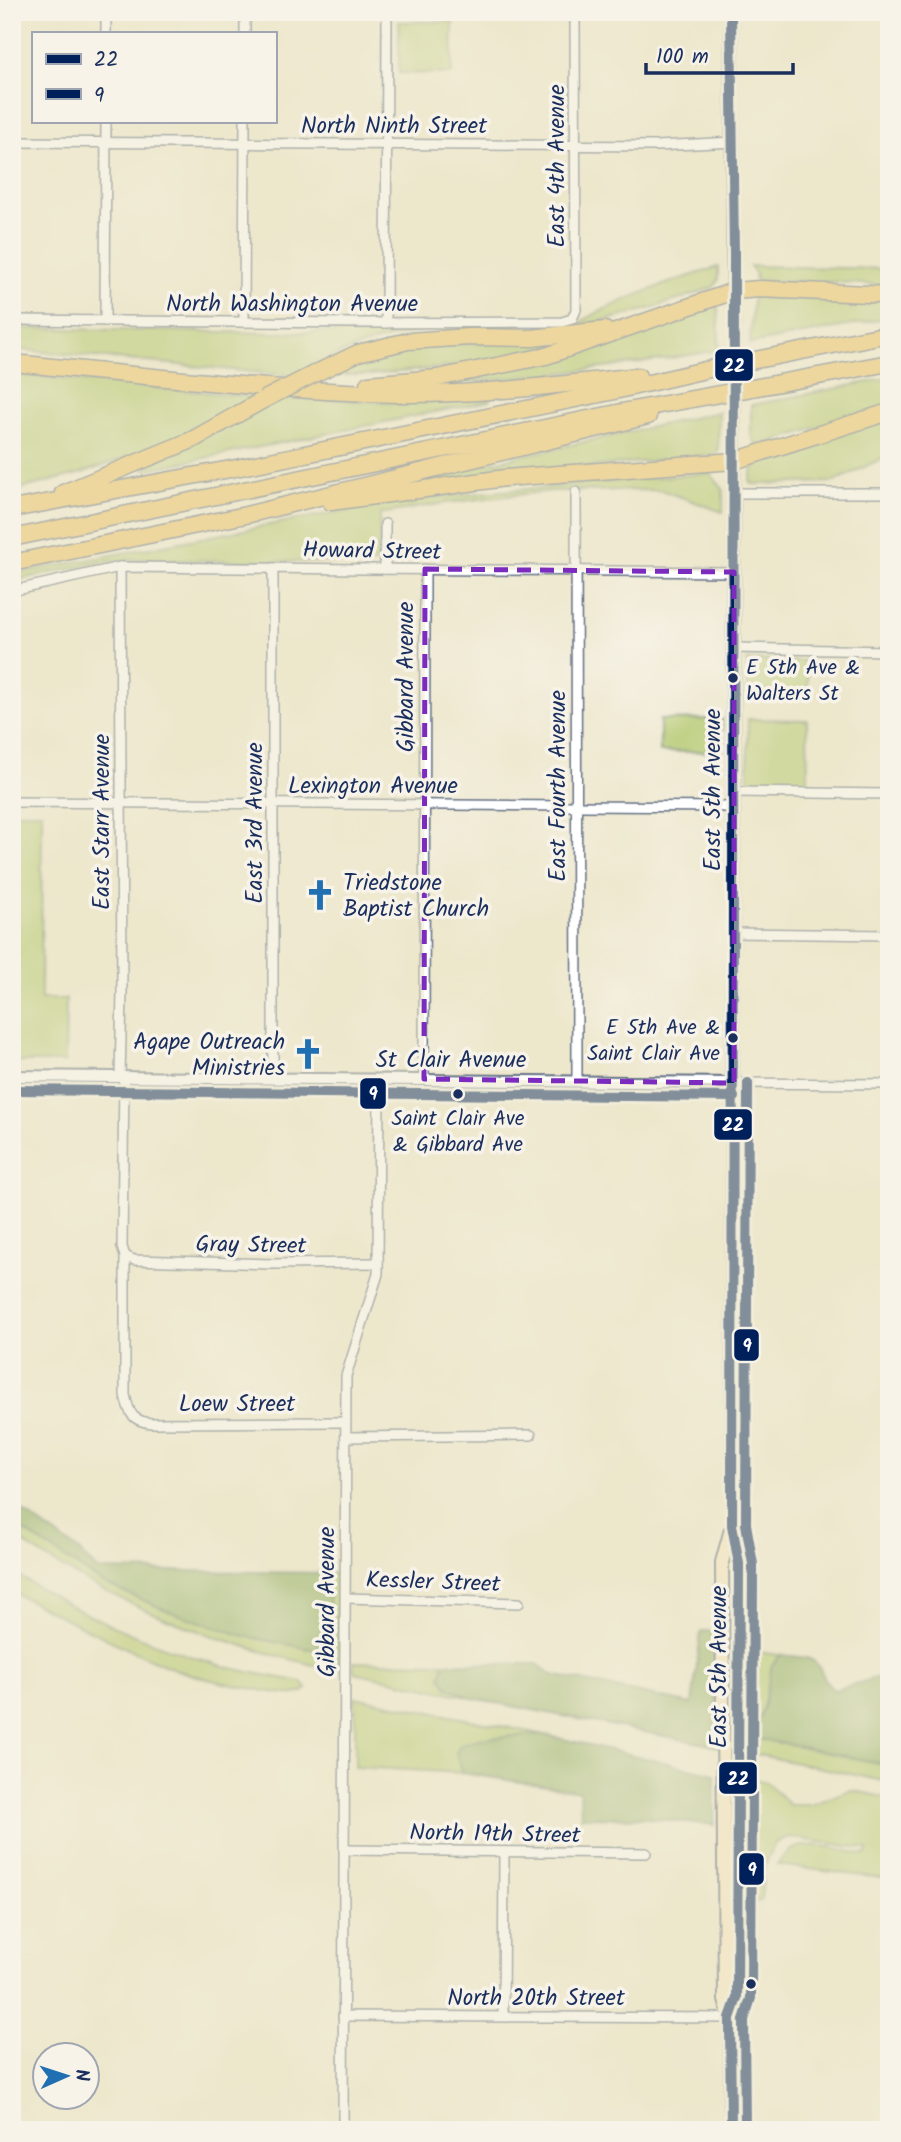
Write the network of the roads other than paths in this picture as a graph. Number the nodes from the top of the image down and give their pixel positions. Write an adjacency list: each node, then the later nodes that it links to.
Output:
1 (106, 12): 6 (street)
2 (245, 12): 7 (street)
3 (387, 12): 14 (street)
4 (575, 12): 15 (street, East 4th Avenue)
5 (732, 12): 12 (main road, East 5th Avenue)
6 (106, 32)
7 (245, 32)
8 (106, 122): 11 (street)
9 (245, 122): 13 (street)
10 (12, 142): 11 (street, North Ninth Street)
11 (106, 142): 13 (street, North Ninth Street); 22 (street)
12 (734, 142): 15 (street, North Ninth Street); 18 (main road, East 5th Avenue)
13 (245, 143): 14 (street, North Ninth Street); 23 (street)
14 (387, 144): 15 (street, North Ninth Street); 24 (street)
15 (575, 145): 20 (street, East 4th Avenue)
16 (889, 182): 17 (street)
17 (889, 251)
18 (734, 291): 19 (highway); 25 (highway); 33 (main road, East 5th Avenue, bridge)
19 (889, 295)
20 (572, 319): 24 (street, North Washington Avenue)
21 (12, 320): 22 (street, North Washington Avenue)
22 (105, 321): 23 (street, North Washington Avenue)
23 (244, 322): 24 (street, North Washington Avenue)
24 (386, 323)
25 (628, 327): 30 (highway); 30 (highway)
26 (889, 334): 29 (highway)
27 (12, 363): 30 (highway)
28 (889, 363): 31 (highway)
29 (714, 368): 30 (highway); 37 (highway)
30 (313, 381): 37 (highway, bridge)
31 (724, 394): 39 (highway); 41 (highway)
32 (889, 412): 33 (highway)
33 (734, 461): 35 (main road, East 5th Avenue); 39 (highway)
34 (576, 492): 47 (street, East Fourth Avenue)
35 (734, 493): 36 (street); 48 (main road, East 5th Avenue)
36 (889, 493)
37 (40, 504): 38 (highway)
38 (12, 509)
39 (246, 514): 42 (highway)
40 (385, 524): 45 (street, Gibbard Avenue)
41 (12, 538)
42 (12, 563)
43 (120, 567): 44 (street, Howard Street); 49 (street, Howard Street); 55 (street, East Starr Avenue)
44 (273, 568): 45 (street, Howard Street); 56 (street, East 3rd Avenue)
45 (385, 569): 46 (street, Howard Street)
46 (425, 569): 47 (street, Howard Street); 57 (street, Gibbard Avenue)
47 (576, 570): 48 (street, Howard Street); 58 (street, East Fourth Avenue)
48 (734, 572): 50 (main road, East 5th Avenue)
49 (12, 591)
50 (733, 648): 51 (street); 52 (main road, East 5th Avenue)
51 (889, 651)
52 (734, 792): 53 (street); 59 (main road, East 5th Avenue)
53 (889, 794)
54 (12, 802): 55 (street, Lexington Avenue)
55 (120, 803): 56 (street, Lexington Avenue); 63 (street, East Starr Avenue)
56 (273, 804): 57 (street, Lexington Avenue); 64 (street, East 3rd Avenue)
57 (424, 805): 58 (street, Lexington Avenue); 66 (street, Gibbard Avenue)
58 (577, 806): 59 (street, Lexington Avenue); 67 (street, East Fourth Avenue)
59 (734, 807): 60 (main road, East 5th Avenue)
60 (734, 933): 61 (street); 68 (main road, East 5th Avenue)
61 (889, 935)
62 (12, 1076): 63 (street, St Clair Avenue)
63 (122, 1077): 64 (street, St Clair Avenue); 70 (street, East Starr Avenue)
64 (273, 1078): 65 (street, St Clair Avenue)
65 (379, 1079): 66 (street, St Clair Avenue); 71 (street, Gibbard Avenue)
66 (424, 1079): 67 (street, St Clair Avenue)
67 (577, 1080): 68 (street, St Clair Avenue)
68 (734, 1083): 69 (street, St Clair Avenue); 83 (main road, East 5th Avenue)
69 (889, 1084)
70 (125, 1256): 71 (street, Gray Street); 72 (street, East Starr Avenue)
71 (378, 1263): 73 (street, Gibbard Avenue)
72 (130, 1415): 73 (street, Loew Street)
73 (346, 1422): 75 (street, Gibbard Avenue)
74 (531, 1435): 75 (street)
75 (346, 1437): 76 (street, Gibbard Avenue)
76 (346, 1598): 77 (street, Kessler Street); 78 (street, Gibbard Avenue)
77 (519, 1603)
78 (344, 1850): 79 (street, North 19th Street); 81 (street, Gibbard Avenue)
79 (504, 1852): 80 (street, North 19th Street); 82 (street)
80 (646, 1853)
81 (343, 2016): 82 (street, North 20th Street); 84 (street, Gibbard Avenue)
82 (503, 2016): 83 (street, North 20th Street)
83 (730, 2018): 85 (main road, East 5th Avenue)
84 (343, 2130)
85 (731, 2130)

